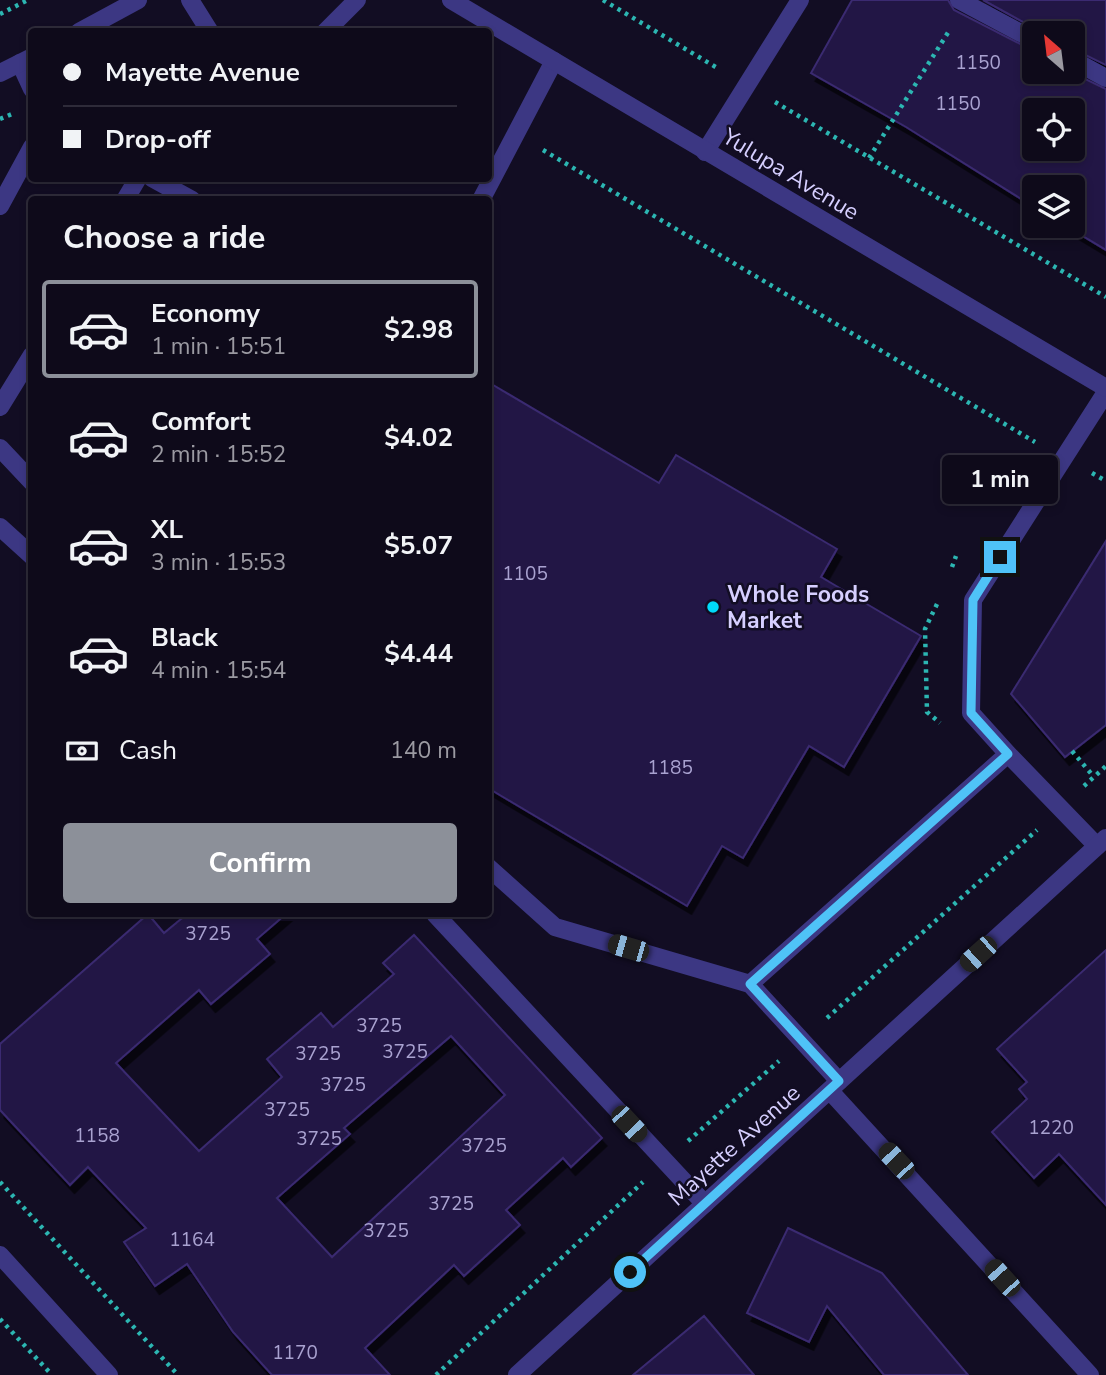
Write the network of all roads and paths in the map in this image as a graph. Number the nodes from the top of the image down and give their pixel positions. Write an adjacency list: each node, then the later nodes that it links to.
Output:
1 (27, 0): 9 (path)
2 (138, 0): 10 (street)
3 (190, 0): 11 (street)
4 (357, 0): 12 (street)
5 (451, 0): 15 (street, Yulupa Avenue)
6 (603, 0): 19 (path)
7 (800, 0): 19 (street)
8 (963, 2): 13 (street); 23 (path)
9 (0, 14)
10 (86, 28)
11 (207, 28)
12 (329, 28)
13 (1022, 34)
14 (26, 60): 17 (street)
15 (554, 61): 20 (street); 21 (street, Yulupa Avenue)
16 (1085, 67): 18 (street)
17 (0, 73)
18 (1106, 78)
19 (747, 85): 21 (street); 23 (path)
20 (515, 134): 24 (street); 33 (path)
21 (705, 152): 30 (street, Yulupa Avenue)
22 (28, 155): 27 (street)
23 (869, 158): 28 (path)
24 (492, 179)
25 (159, 182): 26 (street)
26 (184, 196)
27 (0, 206)
28 (1106, 297)
29 (28, 362): 31 (street)
30 (1106, 390): 33 (street)
31 (0, 407)
32 (0, 448): 34 (street)
33 (1063, 458): 40 (street)
34 (28, 478)
35 (0, 527): 36 (street)
36 (28, 552)
37 (936, 607): 38 (path)
38 (943, 726)
39 (1072, 751): 42 (path)
40 (1008, 754): 43 (street); 47 (street)
41 (1106, 766): 42 (path)
42 (1094, 777): 43 (path)
43 (1060, 808): 44 (street); 48 (path)
44 (1101, 842): 49 (street, Mayette Avenue)
45 (492, 871): 47 (street)
46 (438, 917): 50 (street)
47 (750, 984): 48 (street)
48 (802, 1040): 49 (street); 50 (path)
49 (835, 1086): 52 (street, Mayette Avenue); 60 (street)
50 (665, 1162): 52 (street); 58 (path)
51 (0, 1182): 57 (path)
52 (705, 1204): 59 (street, Mayette Avenue)
53 (0, 1255): 56 (street)
54 (0, 1319): 55 (path)
55 (52, 1375)
56 (109, 1375)
57 (178, 1375)
58 (436, 1375)
59 (517, 1375)
60 (1090, 1375)

